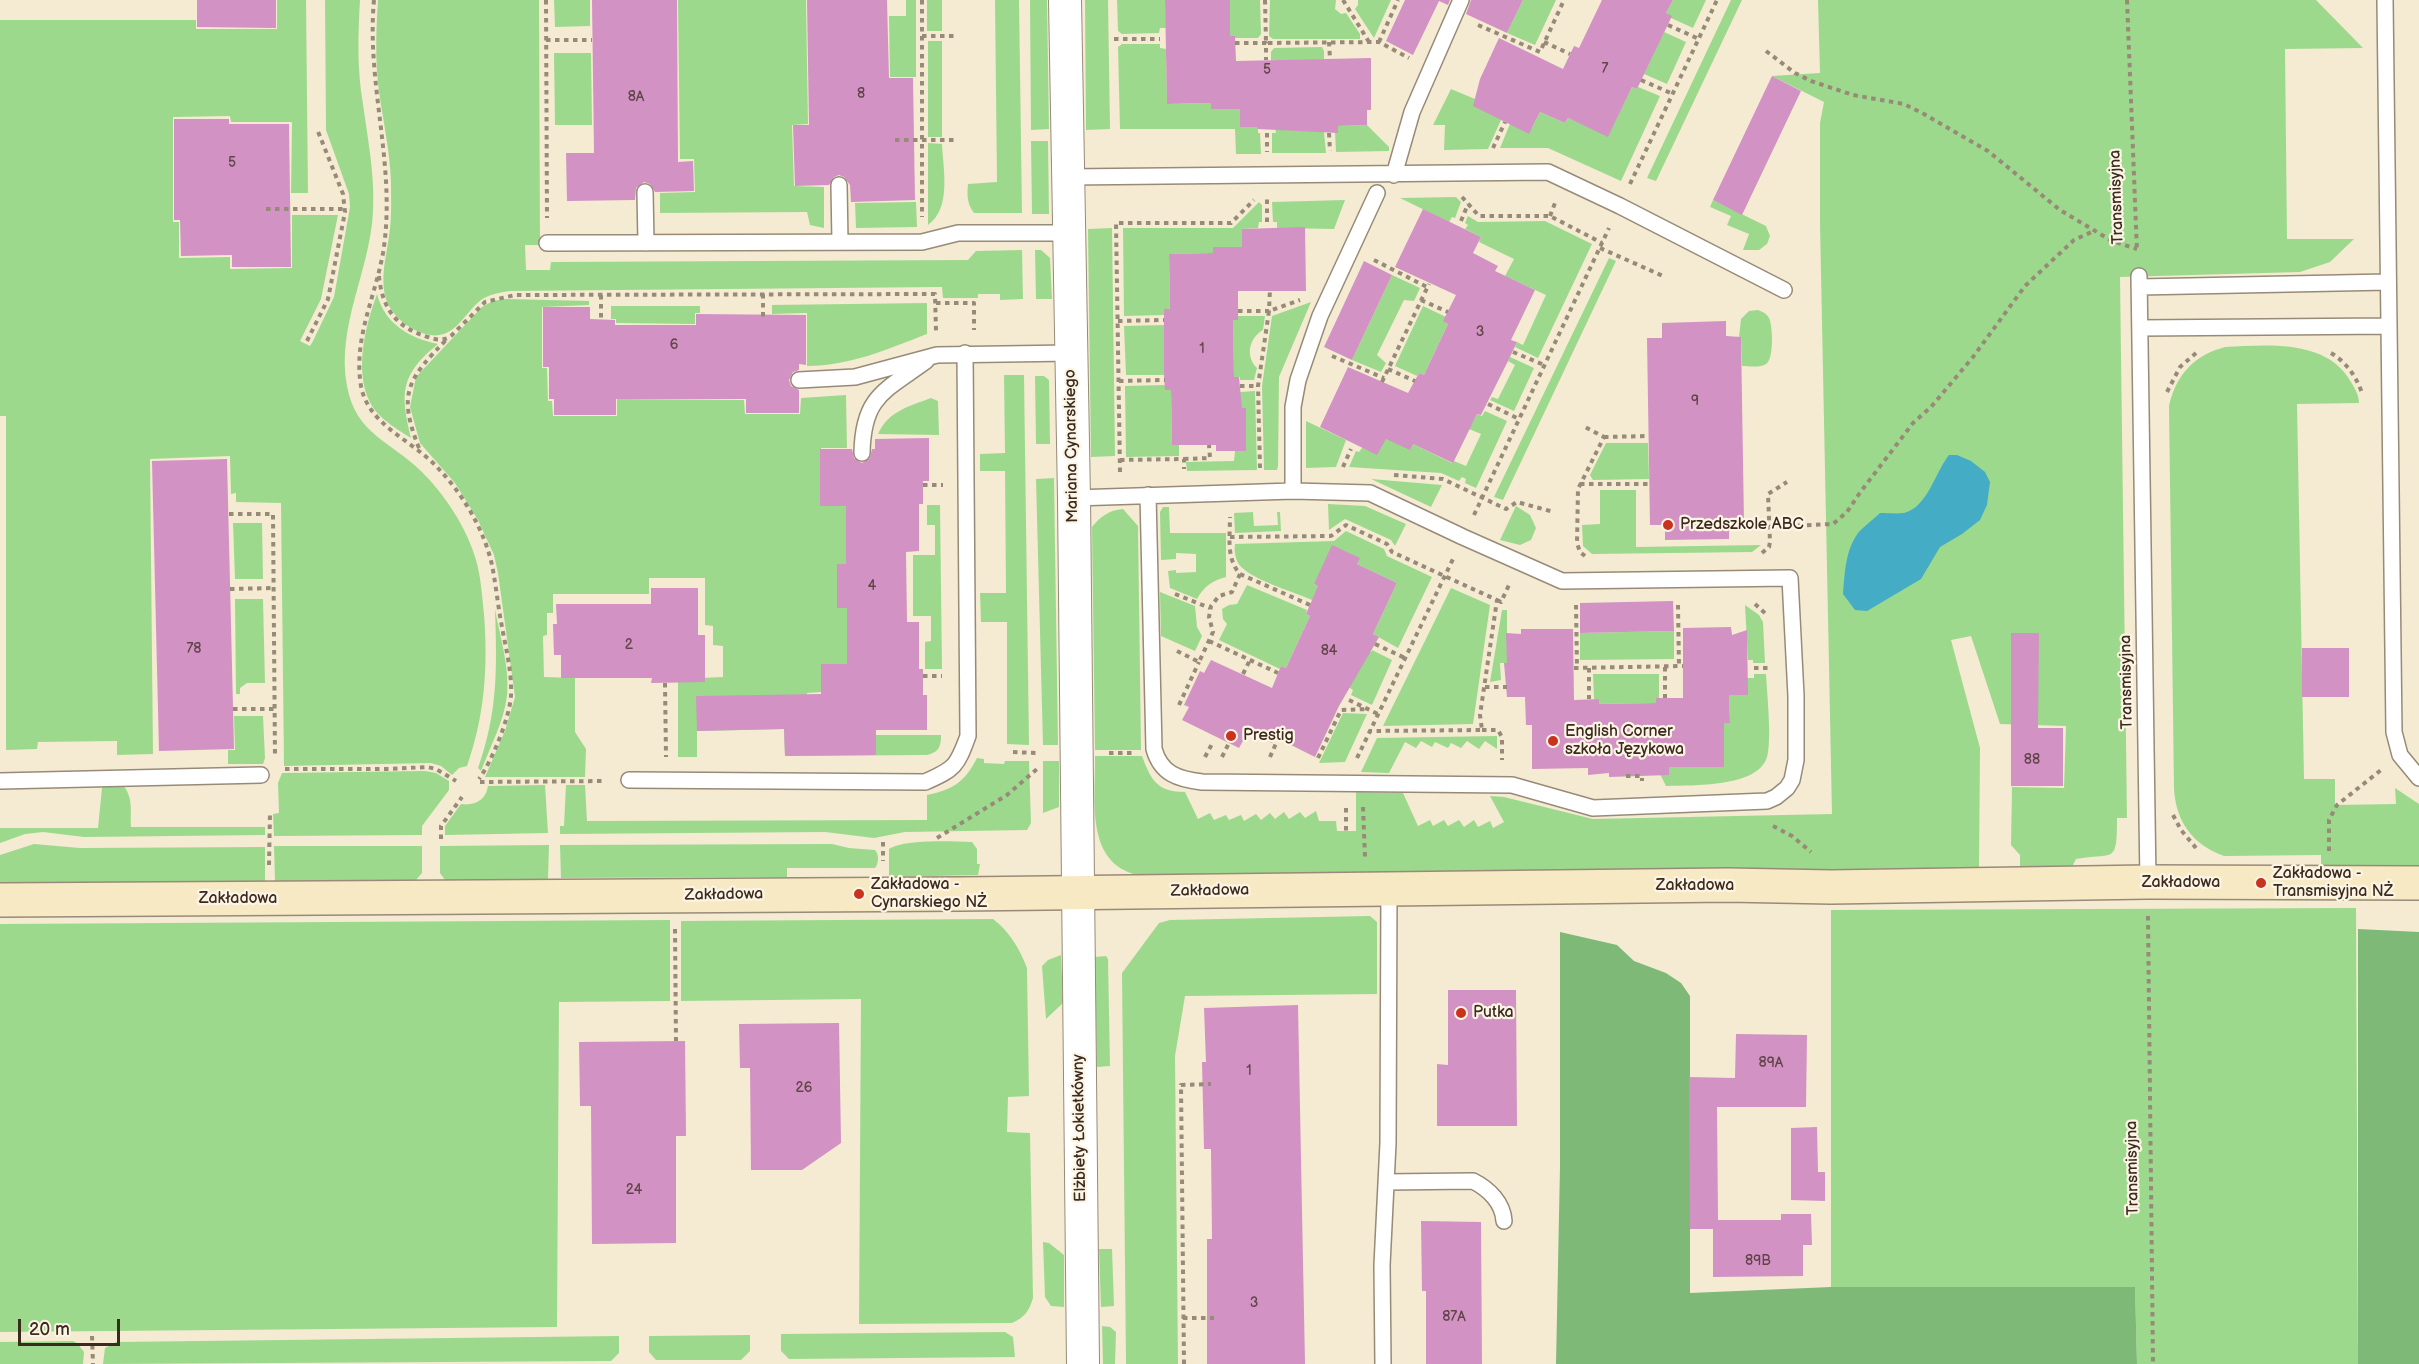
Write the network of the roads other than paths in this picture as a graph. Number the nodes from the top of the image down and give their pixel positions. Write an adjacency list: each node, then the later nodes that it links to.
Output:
1 (1065, 0): 5 (street, Mariana Cynarskiego)
2 (1461, 0): 4 (lane)
3 (2385, 0): 13 (lane)
4 (1394, 175): 5 (lane); 14 (lane)
5 (1068, 177): 9 (street, Mariana Cynarskiego)
6 (839, 185): 10 (lane)
7 (645, 192): 12 (lane)
8 (1377, 193): 22 (lane)
9 (1069, 232): 10 (lane); 18 (street, Mariana Cynarskiego)
10 (840, 242): 12 (lane)
11 (548, 243): 12 (lane)
12 (645, 243)
13 (2388, 282): 15 (lane); 16 (lane, Transmisyjna)
14 (1784, 290)
15 (2389, 326): 16 (lane); 26 (lane)
16 (2140, 327): 29 (lane, Transmisyjna)
17 (970, 353): 18 (lane); 19 (lane); 27 (lane)
18 (1071, 353): 24 (street, Mariana Cynarskiego)
19 (937, 355): 20 (lane); 21 (lane)
20 (799, 380)
21 (862, 453)
22 (1293, 491): 23 (lane); 23 (lane)
23 (1148, 495): 24 (lane)
24 (1074, 498): 32 (street, Mariana Cynarskiego)
25 (268, 772): 28 (lane)
26 (2419, 778)
27 (629, 780)
28 (0, 781)
29 (2148, 882): 30 (street, Zakładowa); 31 (street, Zakładowa)
30 (2419, 883)
31 (1379, 889): 32 (street, Zakładowa); 34 (lane)
32 (1077, 893): 33 (street, Zakładowa); 36 (street, Elżbiety Łokietkówny)
33 (0, 900)
34 (1386, 1182): 35 (lane); 37 (lane)
35 (1504, 1221)
36 (1083, 1364)
37 (1383, 1364)

